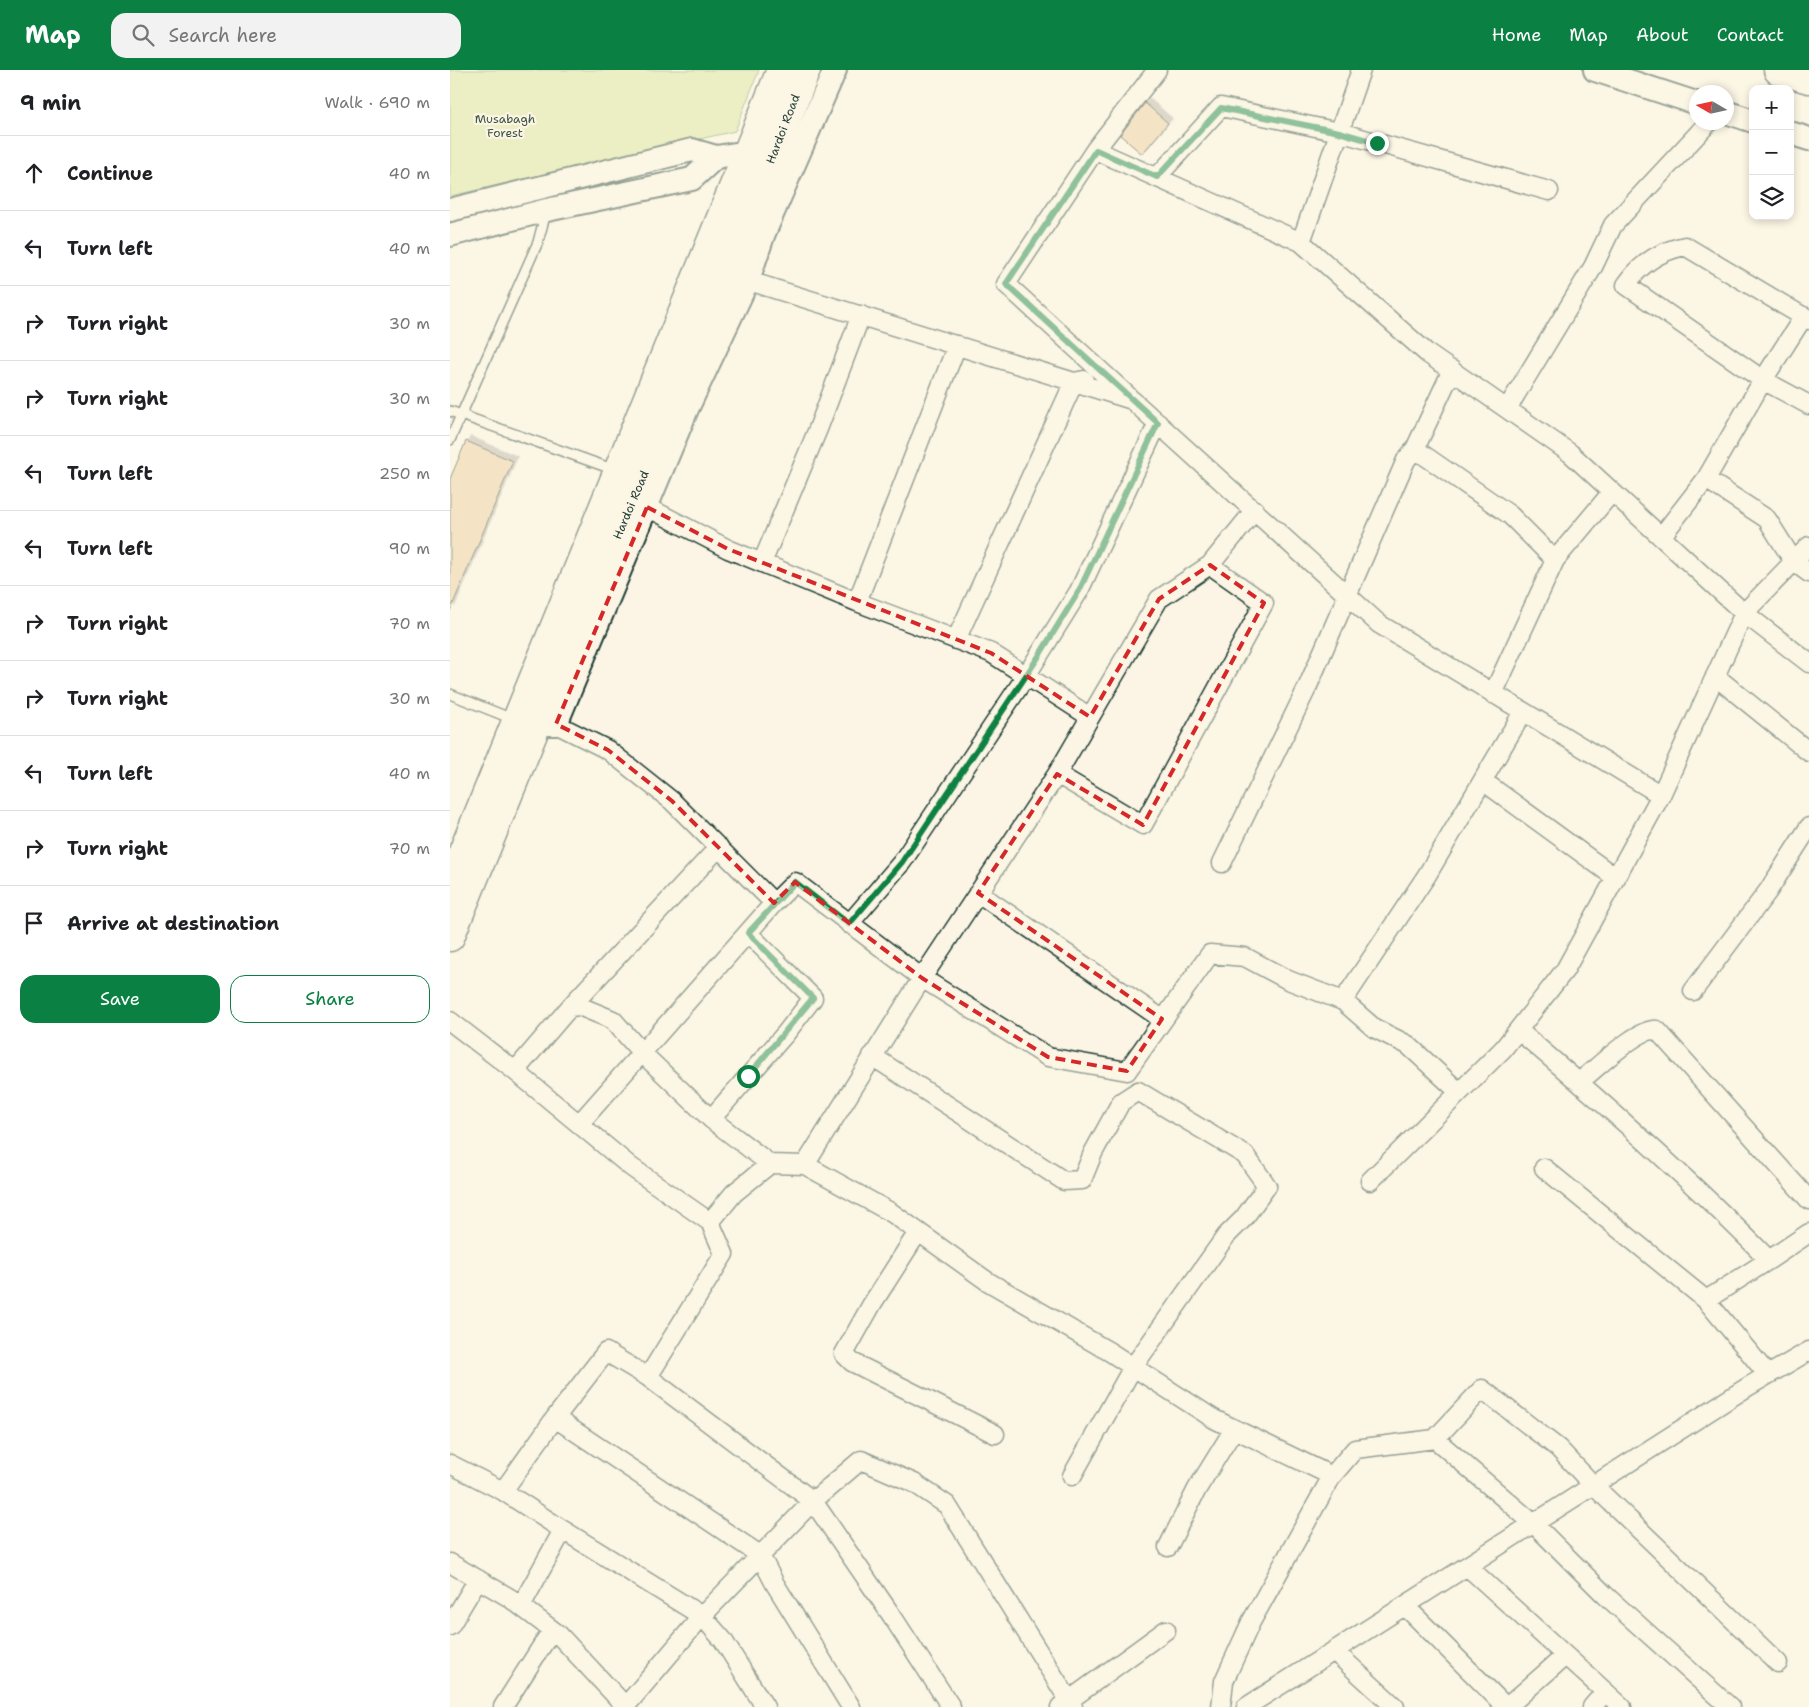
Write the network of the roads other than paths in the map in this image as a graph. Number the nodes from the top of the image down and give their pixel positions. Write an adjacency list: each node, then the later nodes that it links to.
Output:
1 (781, 70): 17 (highway, Hardoi Road)
2 (806, 70): 24 (highway, Hardoi Road)
3 (835, 70): 24 (street)
4 (1157, 70): 16 (street)
5 (1361, 70): 13 (street)
6 (1595, 70): 9 (street)
7 (1778, 70): 8 (highway)
8 (1809, 79)
9 (1689, 100)
10 (1734, 114): 11 (street)
11 (1749, 119)
12 (1702, 130): 34 (street)
13 (1339, 132): 18 (street); 19 (street); 23 (street)
14 (1794, 133): 15 (street)
15 (1809, 138)
16 (1096, 150): 18 (street); 29 (street)
17 (748, 152): 20 (street); 40 (highway, Hardoi Road)
18 (1157, 177): 23 (street)
19 (1549, 191)
20 (545, 198): 21 (street); 22 (street); 36 (lane)
21 (450, 210)
22 (450, 235)
23 (1301, 242): 28 (street)
24 (737, 277): 25 (street); 43 (street); 63 (highway, Hardoi Road)
25 (861, 315): 27 (street); 49 (street)
26 (1806, 318): 30 (street); 30 (street)
27 (957, 345): 31 (street); 53 (street)
28 (1452, 370): 34 (street); 39 (street)
29 (1104, 374): 31 (street); 32 (street)
30 (1763, 380): 33 (street); 41 (street)
31 (1074, 382): 32 (street); 55 (street)
32 (1132, 400): 37 (street)
33 (1809, 405)
34 (1507, 409): 42 (street)
35 (450, 412): 36 (lane)
36 (461, 416): 38 (lane); 40 (lane)
37 (1158, 423): 44 (street); 57 (street)
38 (450, 440)
39 (1415, 449): 47 (street); 52 (street)
40 (619, 472): 63 (highway, Hardoi Road)
41 (1706, 479): 45 (street); 48 (street)
42 (1612, 492): 45 (street); 47 (street)
43 (646, 507): 49 (street); 63 (street)
44 (1255, 510): 50 (street); 52 (street)
45 (1661, 537): 54 (street)
46 (1809, 546): 48 (street)
47 (1555, 560): 60 (street)
48 (1794, 562): 51 (street); 54 (street)
49 (762, 563): 53 (street)
50 (1210, 565): 62 (street); 65 (street)
51 (1809, 573)
52 (1347, 594): 60 (street); 70 (street)
53 (857, 602): 55 (street)
54 (1744, 613): 56 (street); 58 (street)
55 (956, 640): 57 (street)
56 (1809, 663)
57 (1026, 676): 62 (street); 75 (street)
58 (1715, 676): 64 (street); 67 (street)
59 (450, 694): 63 (lane)
60 (1493, 694): 61 (street)
61 (1523, 712): 66 (street); 67 (street)
62 (1090, 717): 65 (street)
63 (536, 723): 69 (street); 72 (highway, Hardoi Road); 77 (highway, Hardoi Road)
64 (1809, 752)
65 (1057, 774): 73 (street)
66 (1483, 782): 71 (street); 80 (street)
67 (1661, 795): 71 (street)
68 (1809, 827): 79 (street)
69 (719, 847): 74 (street); 81 (street)
70 (1222, 863)
71 (1616, 878): 84 (street)
72 (450, 884)
73 (978, 893): 78 (street); 82 (street)
74 (774, 903): 75 (street); 76 (street)
75 (849, 924): 78 (street)
76 (748, 933): 85 (street); 90 (street)
77 (450, 937)
78 (922, 978): 82 (street); 86 (street)
79 (1693, 991)
80 (1343, 1001): 82 (street); 89 (street)
81 (570, 1007): 85 (street); 87 (street)
82 (1162, 1019)
83 (450, 1021): 87 (street)
84 (1518, 1030): 88 (street); 89 (street)
85 (642, 1053): 90 (street); 91 (street)
86 (872, 1056): 93 (street); 103 (street)
87 (515, 1071): 91 (street)
88 (1579, 1082): 96 (street); 100 (street)
89 (1459, 1092): 95 (street)
90 (711, 1118): 92 (street)
91 (579, 1124): 97 (street)
92 (770, 1164): 93 (street); 97 (street)
93 (804, 1165): 98 (street)
94 (1544, 1168): 101 (street)
95 (1370, 1181)
96 (1809, 1200)
97 (710, 1222): 105 (street)
98 (918, 1232): 103 (street); 108 (street)
99 (1809, 1233): 100 (street)
100 (1769, 1260): 101 (street)
101 (1706, 1300): 104 (street)
102 (1809, 1351): 104 (street)
103 (1133, 1367): 107 (street); 111 (street)
104 (1768, 1375): 113 (street)
105 (648, 1377): 106 (street); 115 (street)
106 (555, 1418): 114 (street); 119 (street)
107 (1234, 1429): 112 (street); 118 (street)
108 (995, 1434)
109 (1435, 1440): 112 (street); 113 (street); 116 (street)
110 (450, 1464): 114 (street)
111 (1072, 1476)
112 (1332, 1476): 139 (street)
113 (1594, 1486): 116 (street); 131 (street)
114 (503, 1491): 117 (street)
115 (813, 1501): 119 (street); 133 (street); 138 (street)
116 (1534, 1524): 121 (street); 145 (street)
117 (563, 1530): 123 (street); 125 (street)
118 (1168, 1547)
119 (760, 1555): 125 (street); 137 (street)
120 (450, 1563): 122 (street)
121 (1467, 1566): 124 (street); 130 (street)
122 (478, 1579): 123 (street); 126 (street)
123 (521, 1606): 127 (street)
124 (1405, 1606): 129 (street); 142 (street)
125 (702, 1616): 135 (street); 136 (street)
126 (450, 1626)
127 (552, 1630): 134 (street); 135 (street)
128 (1166, 1630): 133 (street)
129 (1334, 1651): 140 (street); 141 (street)
130 (1565, 1656): 132 (street); 142 (street)
131 (1778, 1663)
132 (1605, 1692): 143 (street); 144 (street)
133 (1067, 1705)
134 (503, 1707)
135 (625, 1707)
136 (765, 1707)
137 (851, 1707)
138 (951, 1707)
139 (1220, 1707)
140 (1246, 1707)
141 (1395, 1707)
142 (1506, 1707)
143 (1592, 1707)
144 (1622, 1707)
145 (1730, 1707)

